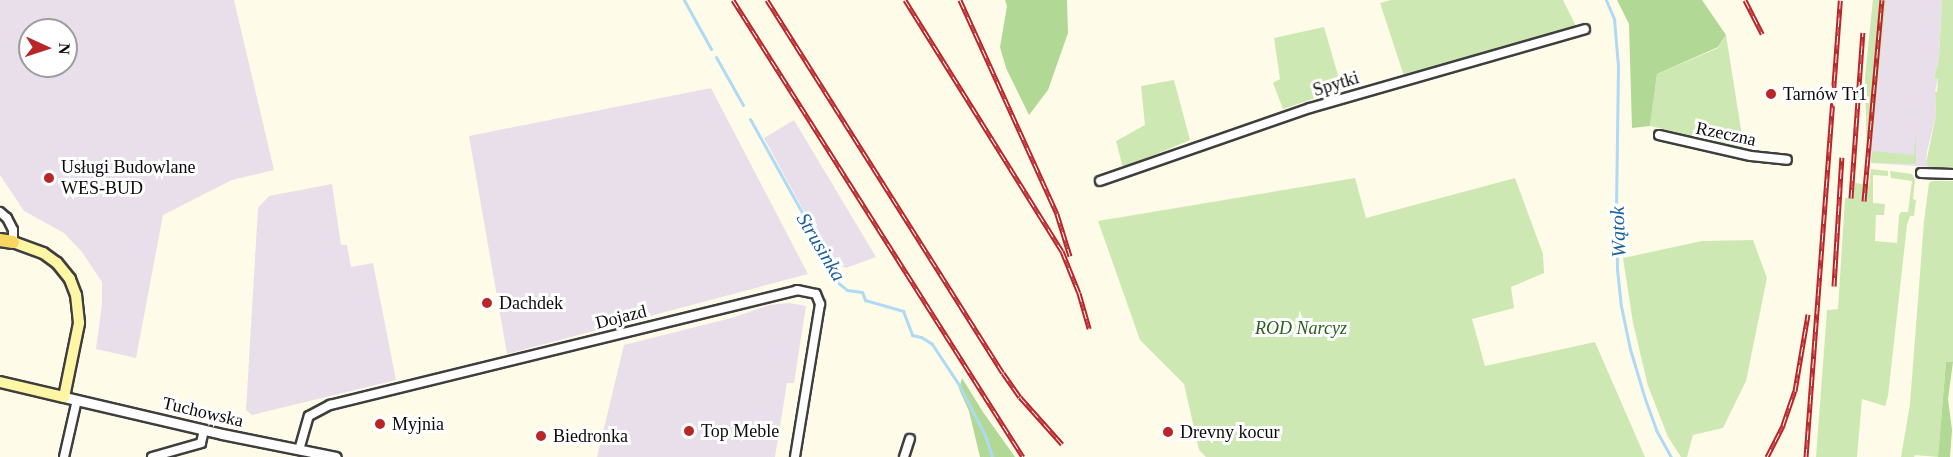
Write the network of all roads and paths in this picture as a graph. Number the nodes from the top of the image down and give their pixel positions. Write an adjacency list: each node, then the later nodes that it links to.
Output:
1 (1585, 29): 6 (street, Spytki)
2 (1659, 135): 3 (street, Rzeczna)
3 (1787, 160)
4 (1921, 173): 5 (street)
5 (1953, 174)
6 (1100, 181)
7 (0, 212): 9 (street)
8 (0, 240): 9 (main road)
9 (13, 242): 11 (main road)
10 (0, 382): 11 (main road, Tuchowska)
11 (64, 397): 12 (street, Tuchowska)
12 (77, 400): 13 (street, Tuchowska); 16 (street)
13 (204, 430): 15 (street, Tuchowska); 17 (street)
14 (910, 439): 20 (street)
15 (299, 450): 18 (street, Tuchowska); 19 (street, Dojazd)
16 (64, 457)
17 (152, 457)
18 (336, 457)
19 (795, 457)
20 (904, 457)

